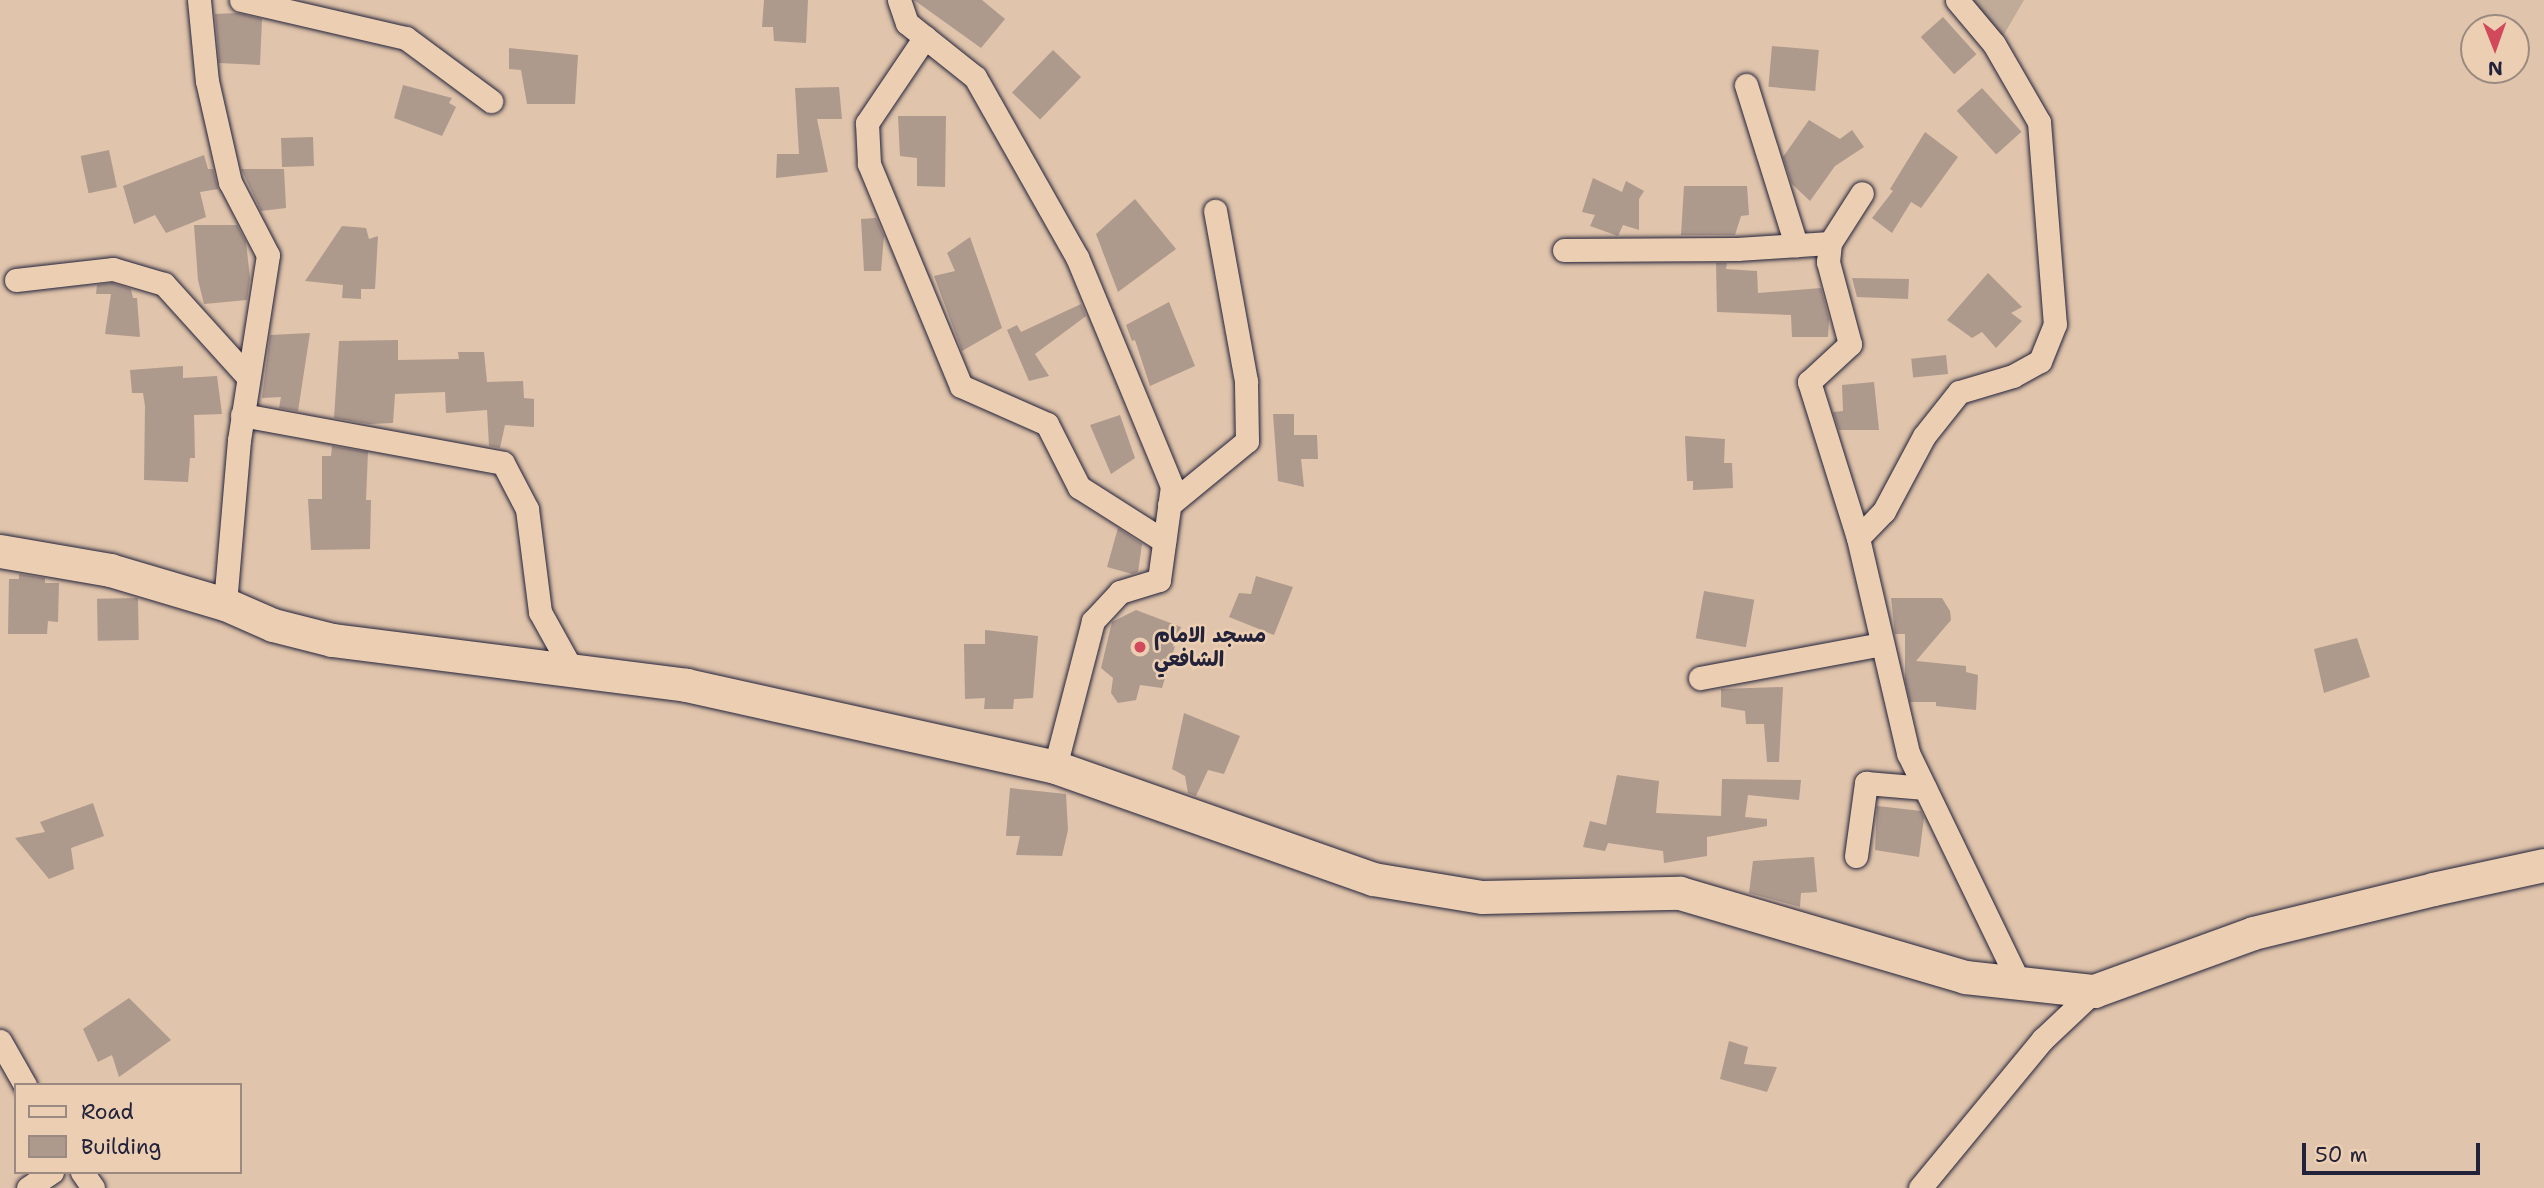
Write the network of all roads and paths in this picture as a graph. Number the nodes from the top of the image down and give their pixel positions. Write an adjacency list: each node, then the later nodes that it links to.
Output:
1 (199, 0): 14 (street)
2 (241, 0): 7 (street)
3 (898, 0): 5 (street)
4 (1957, 0): 17 (street)
5 (925, 37): 16 (street); 18 (street)
6 (1746, 85): 11 (street)
7 (491, 101)
8 (1862, 193): 10 (street)
9 (1215, 211): 16 (street)
10 (1830, 243): 11 (street); 17 (street)
11 (1796, 245): 12 (street)
12 (1564, 250)
13 (16, 280): 14 (street)
14 (248, 377): 15 (street)
15 (242, 415): 20 (street); 22 (street)
16 (1169, 505): 18 (street)
17 (1858, 538): 21 (street)
18 (1164, 541): 24 (street)
19 (0, 551): 20 (street)
20 (225, 604): 22 (street)
21 (1882, 644): 23 (street); 25 (street)
22 (571, 668): 24 (street)
23 (1700, 678)
24 (1055, 767): 28 (street)
25 (1925, 788): 26 (street); 28 (street)
26 (1856, 856)
27 (2544, 865): 29 (street)
28 (2020, 983): 29 (street)
29 (2094, 991): 34 (street)
30 (0, 1041): 31 (street)
31 (24, 1083)
32 (49, 1174): 33 (street)
33 (29, 1188)
34 (1920, 1188)

